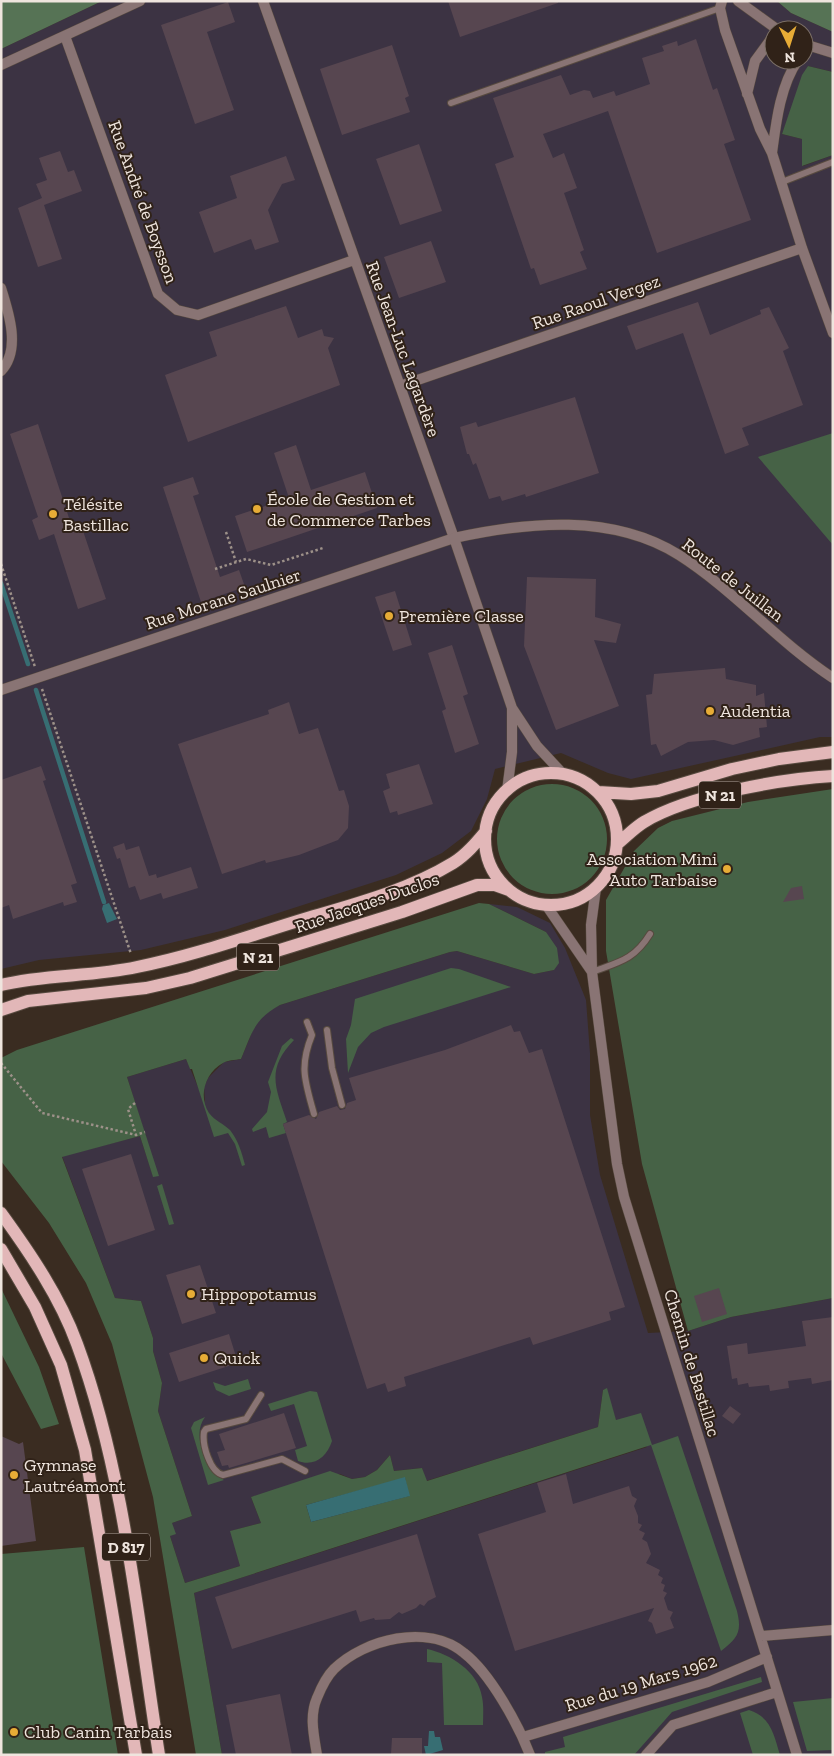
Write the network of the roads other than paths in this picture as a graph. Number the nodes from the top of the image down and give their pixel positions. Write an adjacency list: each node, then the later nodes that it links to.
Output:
1 (140, 1): 6 (street)
2 (263, 1): 18 (street, Rue Jean-Luc Lagardère)
3 (738, 1): 5 (street)
4 (721, 5): 12 (street); 13 (lane)
5 (764, 20)
6 (65, 36): 10 (street); 18 (street, Rue André de Boysson)
7 (764, 48): 12 (street)
8 (814, 49): 9 (street)
9 (833, 53)
10 (1, 66)
11 (792, 70): 14 (street)
12 (747, 94): 14 (street)
13 (451, 102)
14 (772, 153): 16 (street)
15 (833, 162): 16 (lane)
16 (782, 182): 17 (street)
17 (802, 248): 20 (street); 22 (street, Rue Raoul Vergez)
18 (354, 260): 22 (street, Rue Jean-Luc Lagardère)
19 (1, 288): 21 (street)
20 (833, 333)
21 (1, 371)
22 (400, 386): 23 (street, Rue Jean-Luc Lagardère)
23 (454, 538): 24 (street, Route de Juillan); 25 (street, Rue Morane Saulnier); 26 (street, Rue Jean-Luc Lagardère)
24 (833, 678)
25 (1, 690)
26 (512, 708): 28 (street, Rue Jean-Luc Lagardère); 30 (street, Rue Jean-Luc Lagardère)
27 (833, 752): 31 (main road, N 21)
28 (563, 774): 30 (main road); 31 (main road)
29 (833, 776): 33 (main road, N 21)
30 (507, 791): 32 (main road)
31 (598, 792): 33 (main road)
32 (486, 831): 35 (main road); 39 (main road, Rue Jacques Duclos / N 21)
33 (617, 844): 34 (main road)
34 (596, 888): 36 (main road); 38 (street, Chemin de Bastillac)
35 (510, 890): 36 (main road); 40 (main road, Rue Jacques Duclos / N 21)
36 (546, 905): 38 (street, Chemin de Bastillac)
37 (650, 934): 38 (lane)
38 (592, 972): 50 (street, Chemin de Bastillac)
39 (1, 985)
40 (1, 1010)
41 (307, 1022): 44 (lane)
42 (327, 1030): 43 (lane)
43 (342, 1105)
44 (314, 1114)
45 (1, 1213): 55 (main road, D 817)
46 (1, 1250): 54 (main road, D 817)
47 (261, 1395): 48 (lane)
48 (305, 1471)
49 (833, 1630): 50 (street)
50 (761, 1636): 51 (street, Chemin de Bastillac)
51 (767, 1657): 52 (street, Chemin de Bastillac); 53 (street, Rue du 19 Mars 1962)
52 (777, 1692): 58 (street); 59 (street, Chemin de Bastillac)
53 (523, 1737): 56 (street); 57 (street)
54 (136, 1755)
55 (159, 1755)
56 (317, 1755)
57 (530, 1755)
58 (646, 1755)
59 (797, 1755)

